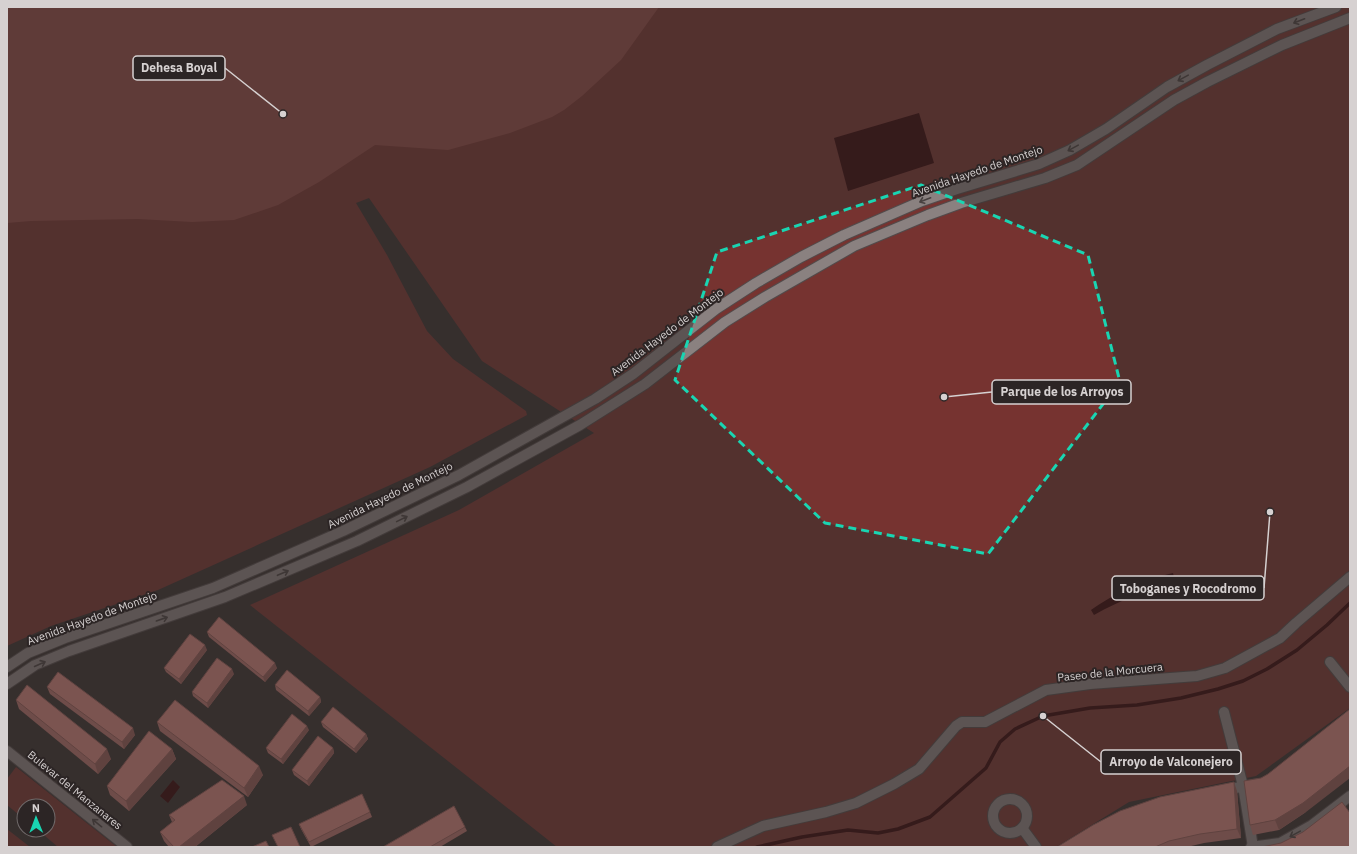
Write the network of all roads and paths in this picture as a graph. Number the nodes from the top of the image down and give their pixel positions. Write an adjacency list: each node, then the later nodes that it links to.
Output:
1 (1336, 7): 4 (street, Avenida Hayedo de Montejo, one-way to 4)
2 (1350, 18): 5 (street, one-way to 2)
3 (1350, 577): 18 (street, Paseo de la Morcuera)
4 (192, 595): 5 (street); 7 (street, Avenida Hayedo de Montejo)
5 (196, 607): 8 (street, one-way to 5)
6 (1330, 662): 9 (street)
7 (7, 667)
8 (7, 684)
9 (1350, 686)
10 (1224, 712): 13 (street)
11 (7, 751): 17 (street, Bulevar del Manzanares, one-way to 11)
12 (1265, 779): 13 (street)
13 (1243, 786): 14 (street); 20 (street)
14 (1212, 792)
15 (1350, 797): 20 (street, one-way to 20)
16 (1022, 828): 19 (street)
17 (127, 847)
18 (716, 847)
19 (1036, 847)
20 (1252, 847)

